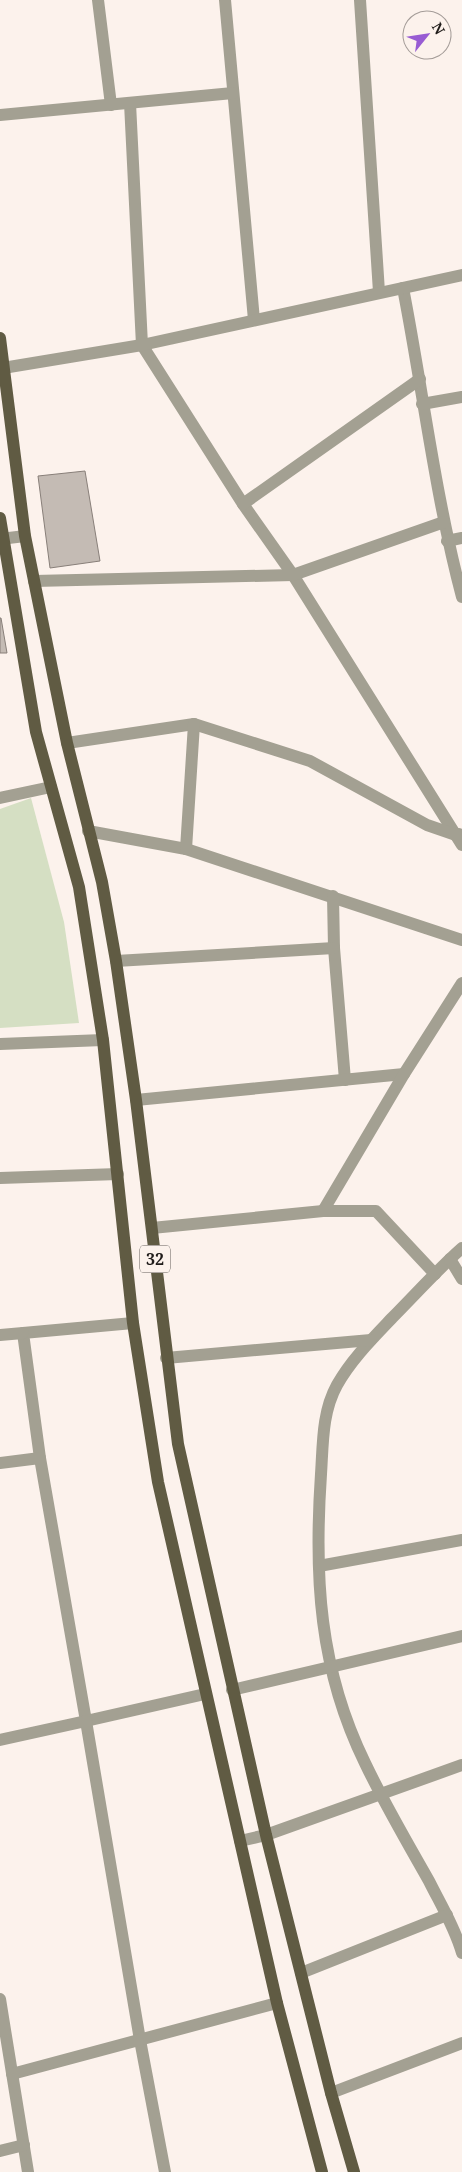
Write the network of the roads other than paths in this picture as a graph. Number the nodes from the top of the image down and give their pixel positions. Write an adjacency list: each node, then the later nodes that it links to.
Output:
1 (98, 0): 6 (street)
2 (225, 0): 4 (street)
3 (360, 0): 10 (street)
4 (233, 93): 5 (street); 11 (street)
5 (130, 102): 6 (street); 13 (street)
6 (111, 104): 7 (street)
7 (0, 115)
8 (462, 275): 9 (street)
9 (402, 288): 10 (street); 15 (street)
10 (379, 292): 11 (street)
11 (254, 320): 13 (street)
12 (0, 338): 14 (main road, 32)
13 (142, 345): 14 (street); 18 (street)
14 (3, 368): 21 (main road, 32)
15 (420, 379): 17 (street); 18 (street)
16 (462, 397): 17 (street)
17 (422, 404): 20 (street)
18 (243, 504): 25 (street)
19 (0, 518): 23 (main road, 32)
20 (444, 522): 24 (street); 25 (street)
21 (25, 536): 23 (street); 26 (main road, 32)
22 (462, 538): 24 (street)
23 (1, 539): 30 (main road, 32)
24 (447, 541): 27 (street)
25 (293, 575): 26 (street); 33 (street)
26 (34, 581): 29 (main road, 32)
27 (462, 597)
28 (194, 724): 29 (street); 33 (street); 34 (street)
29 (67, 744): 32 (main road, 32)
30 (51, 787): 31 (street); 40 (main road, 32)
31 (0, 798)
32 (88, 830): 34 (street); 38 (main road, 32)
33 (460, 838)
34 (186, 848): 35 (street)
35 (333, 896): 36 (street); 37 (street)
36 (462, 940)
37 (334, 948): 38 (street); 43 (street)
38 (116, 961): 44 (main road, 32)
39 (462, 983): 42 (street)
40 (103, 1040): 41 (street); 45 (main road, 32)
41 (0, 1044)
42 (404, 1074): 43 (street); 47 (street)
43 (345, 1080): 44 (street)
44 (136, 1100): 48 (main road, 32)
45 (118, 1174): 46 (street); 53 (main road, 32)
46 (0, 1178)
47 (323, 1210): 48 (street); 51 (street)
48 (152, 1228): 57 (main road, 32)
49 (462, 1248): 50 (street)
50 (450, 1259): 51 (street); 52 (street)
51 (435, 1274): 56 (street)
52 (462, 1279)
53 (133, 1323): 54 (street); 65 (main road, 32)
54 (23, 1334): 55 (street); 58 (street)
55 (0, 1335)
56 (372, 1340): 57 (street); 61 (street)
57 (166, 1358): 64 (main road, 32)
58 (40, 1458): 59 (street); 66 (street)
59 (0, 1463)
60 (462, 1540): 61 (street)
61 (319, 1566): 63 (street)
62 (462, 1636): 63 (street)
63 (330, 1668): 64 (street); 69 (street)
64 (232, 1690): 70 (main road, 32)
65 (205, 1694): 66 (street); 71 (main road, 32)
66 (86, 1720): 67 (street); 77 (street)
67 (0, 1740)
68 (462, 1764): 69 (street)
69 (382, 1794): 70 (street); 72 (street)
70 (266, 1835): 71 (street); 74 (main road, 32)
71 (240, 1841): 76 (main road, 32)
72 (447, 1915): 73 (street); 74 (street)
73 (461, 1946)
74 (301, 1972): 80 (main road, 32)
75 (0, 1998): 79 (street)
76 (277, 2003): 77 (street); 85 (main road, 32)
77 (140, 2040): 79 (street); 84 (street)
78 (462, 2043): 80 (street)
79 (12, 2074): 81 (street)
80 (331, 2093): 86 (main road, 32)
81 (24, 2145): 82 (street); 83 (street)
82 (0, 2151)
83 (28, 2172)
84 (165, 2172)
85 (322, 2172)
86 (354, 2172)

